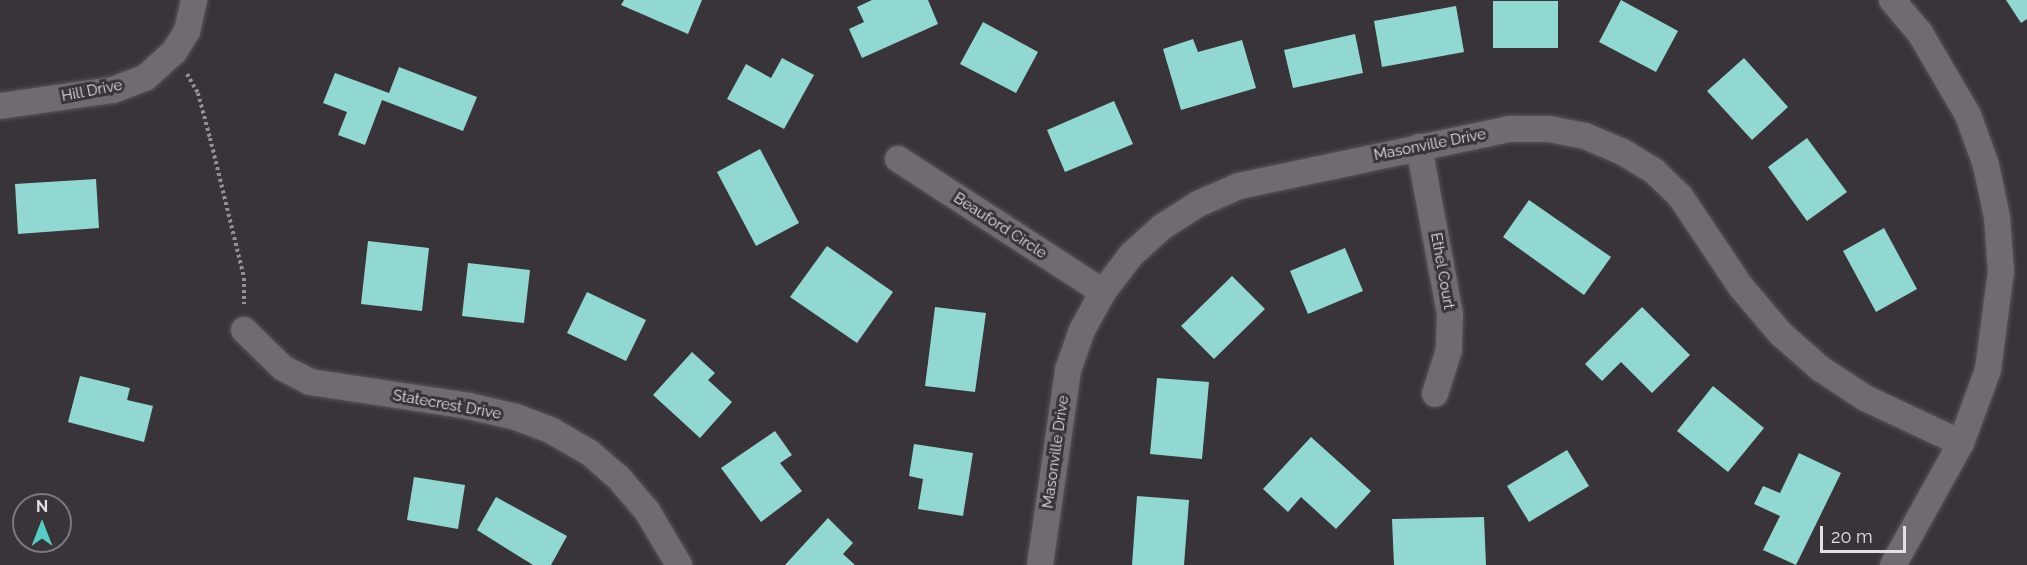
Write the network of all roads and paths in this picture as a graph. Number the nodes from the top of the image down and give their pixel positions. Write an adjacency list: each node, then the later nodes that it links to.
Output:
1 (194, 0): 3 (street)
2 (1892, 0): 10 (street)
3 (174, 52): 4 (street, Hill Drive); 8 (path)
4 (0, 106)
5 (1419, 147): 7 (street, Masonville Drive); 9 (street, Ethel Court); 10 (street, Masonville Drive)
6 (898, 159): 7 (street, Beauford Circle)
7 (1102, 292): 12 (street, Masonville Drive)
8 (244, 330): 11 (street, Statecrest Drive)
9 (1436, 394)
10 (1961, 443): 13 (street)
11 (679, 565)
12 (1040, 565)
13 (1893, 565)

